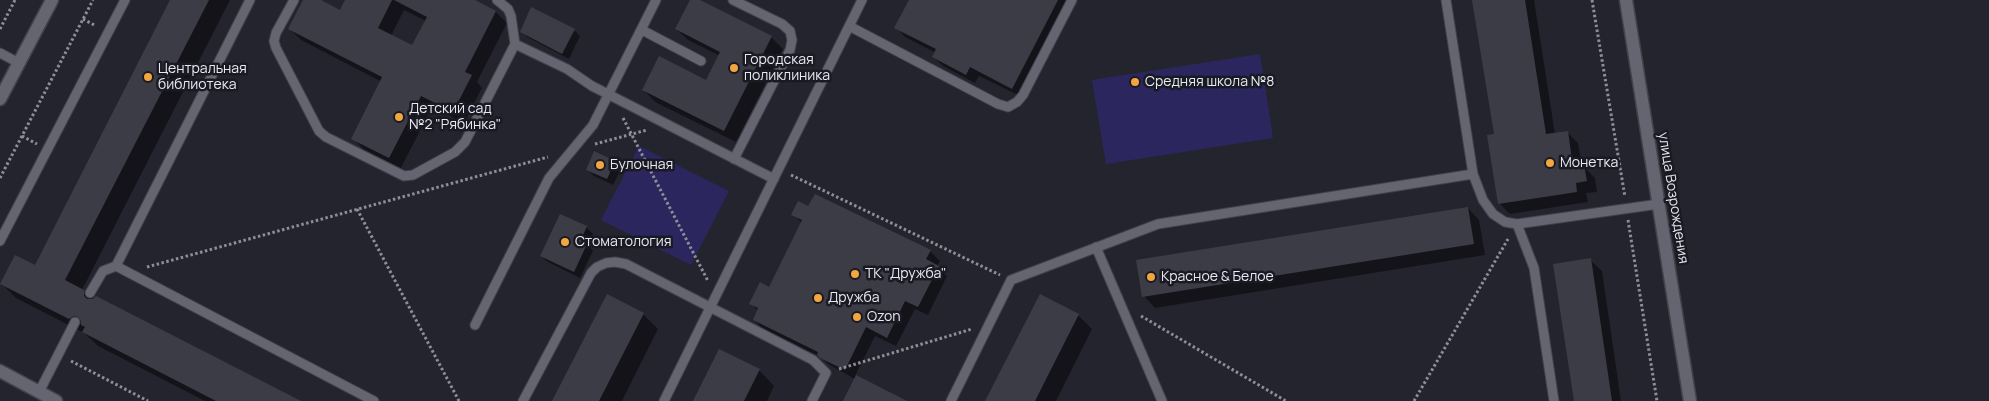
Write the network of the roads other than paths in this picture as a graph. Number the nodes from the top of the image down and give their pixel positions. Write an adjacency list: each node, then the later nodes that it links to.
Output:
1 (52, 0): 17 (street)
2 (125, 0): 25 (lane)
3 (250, 0): 27 (lane)
4 (294, 0): 14 (lane)
5 (497, 0): 14 (lane)
6 (656, 0): 13 (lane)
7 (734, 0): 20 (lane)
8 (862, 0): 12 (lane)
9 (1072, 0): 12 (lane)
10 (1446, 0): 21 (lane)
11 (1626, 0): 23 (street, улица Возрождения)
12 (849, 26): 22 (lane)
13 (642, 30): 16 (lane); 18 (lane)
14 (515, 44): 18 (lane)
15 (0, 53): 17 (lane)
16 (701, 61)
17 (19, 63): 19 (street)
18 (611, 96): 20 (lane); 31 (lane)
19 (0, 99)
20 (734, 159): 22 (lane)
21 (1473, 174): 24 (lane); 26 (lane)
22 (774, 179): 29 (lane)
23 (1659, 204): 24 (lane); 42 (street, улица Возрождения)
24 (1517, 224): 41 (lane)
25 (0, 241)
26 (1096, 247): 39 (lane); 40 (lane)
27 (116, 266): 28 (lane); 35 (lane)
28 (90, 293)
29 (711, 307): 36 (lane); 37 (lane); 38 (lane)
30 (75, 322): 33 (lane)
31 (475, 325)
32 (0, 371): 33 (street)
33 (40, 392): 34 (street)
34 (56, 401)
35 (374, 401)
36 (523, 401)
37 (664, 401)
38 (812, 401)
39 (951, 401)
40 (1162, 401)
41 (1554, 401)
42 (1690, 401)

